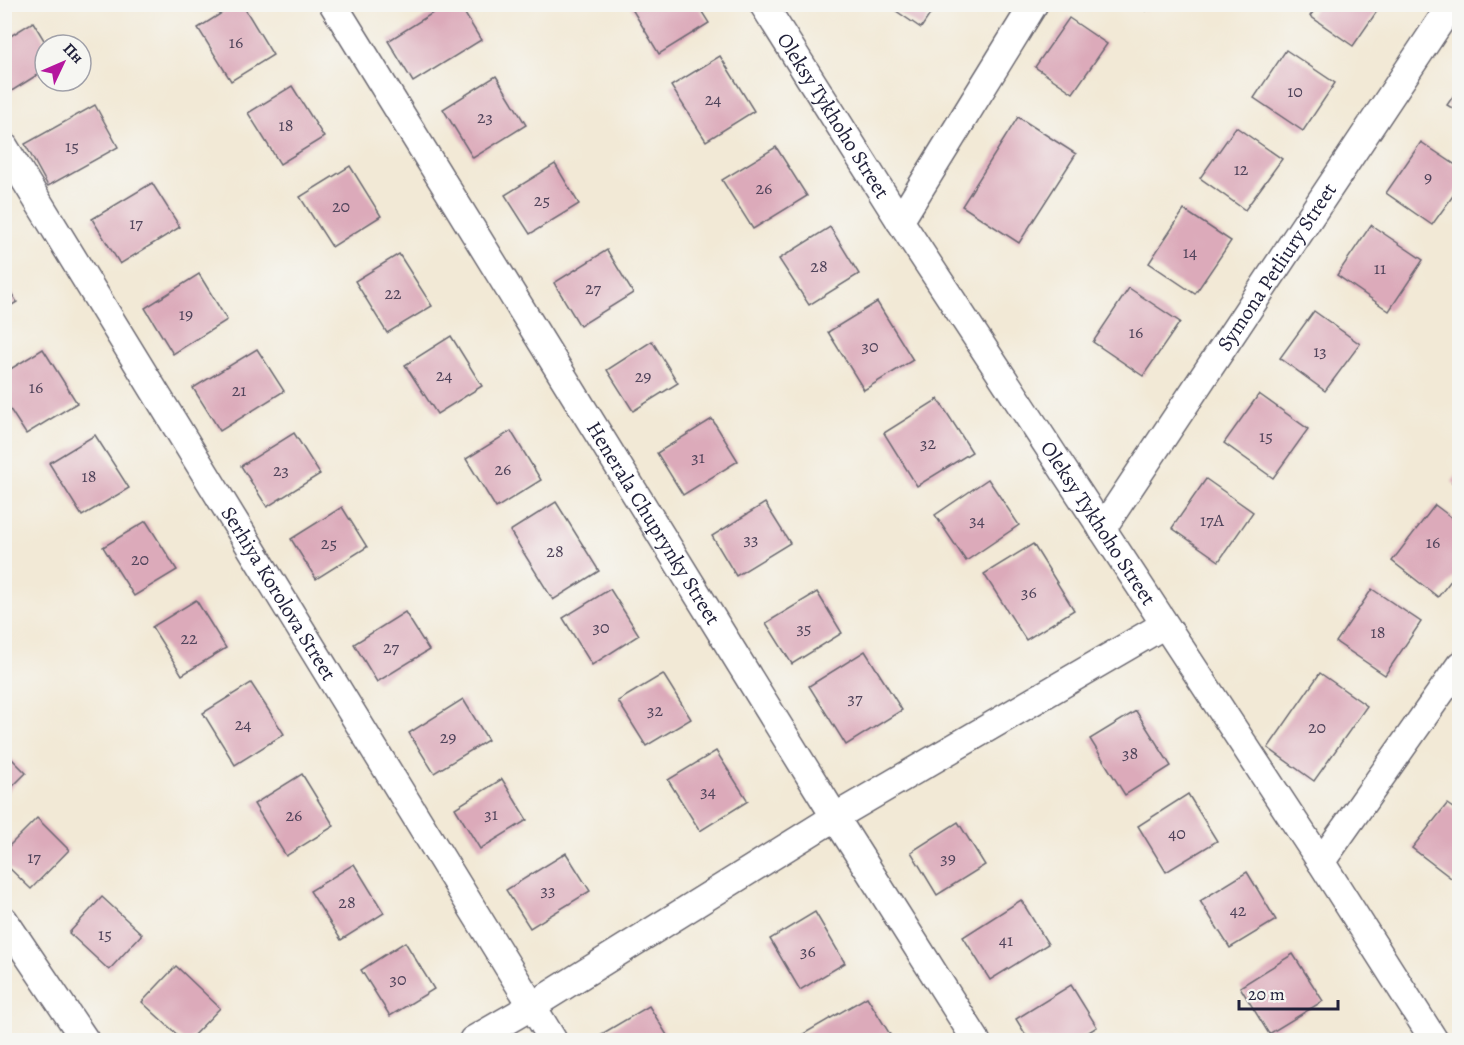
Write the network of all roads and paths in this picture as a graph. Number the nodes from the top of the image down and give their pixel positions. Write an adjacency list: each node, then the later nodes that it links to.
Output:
1 (333, 4): 10 (street, Henerala Chuprynky Street)
2 (1034, 4): 6 (street)
3 (1452, 4): 7 (street, Symona Petliury Street)
4 (775, 11): 6 (street, Oleksy Tykhoho Street)
5 (4, 146): 13 (street, Serhiya Korolova Street)
6 (900, 221): 7 (street, Oleksy Tykhoho Street)
7 (1102, 529): 8 (street, Oleksy Tykhoho Street)
8 (1164, 625): 10 (street); 11 (street, Oleksy Tykhoho Street)
9 (1460, 665): 11 (street)
10 (835, 817): 13 (street); 17 (street, Henerala Chuprynky Street)
11 (1321, 862): 18 (street, Oleksy Tykhoho Street)
12 (4, 920): 14 (street)
13 (532, 1006): 15 (street); 16 (street, Serhiya Korolova Street)
14 (85, 1041)
15 (473, 1041)
16 (553, 1041)
17 (976, 1041)
18 (1434, 1041)

